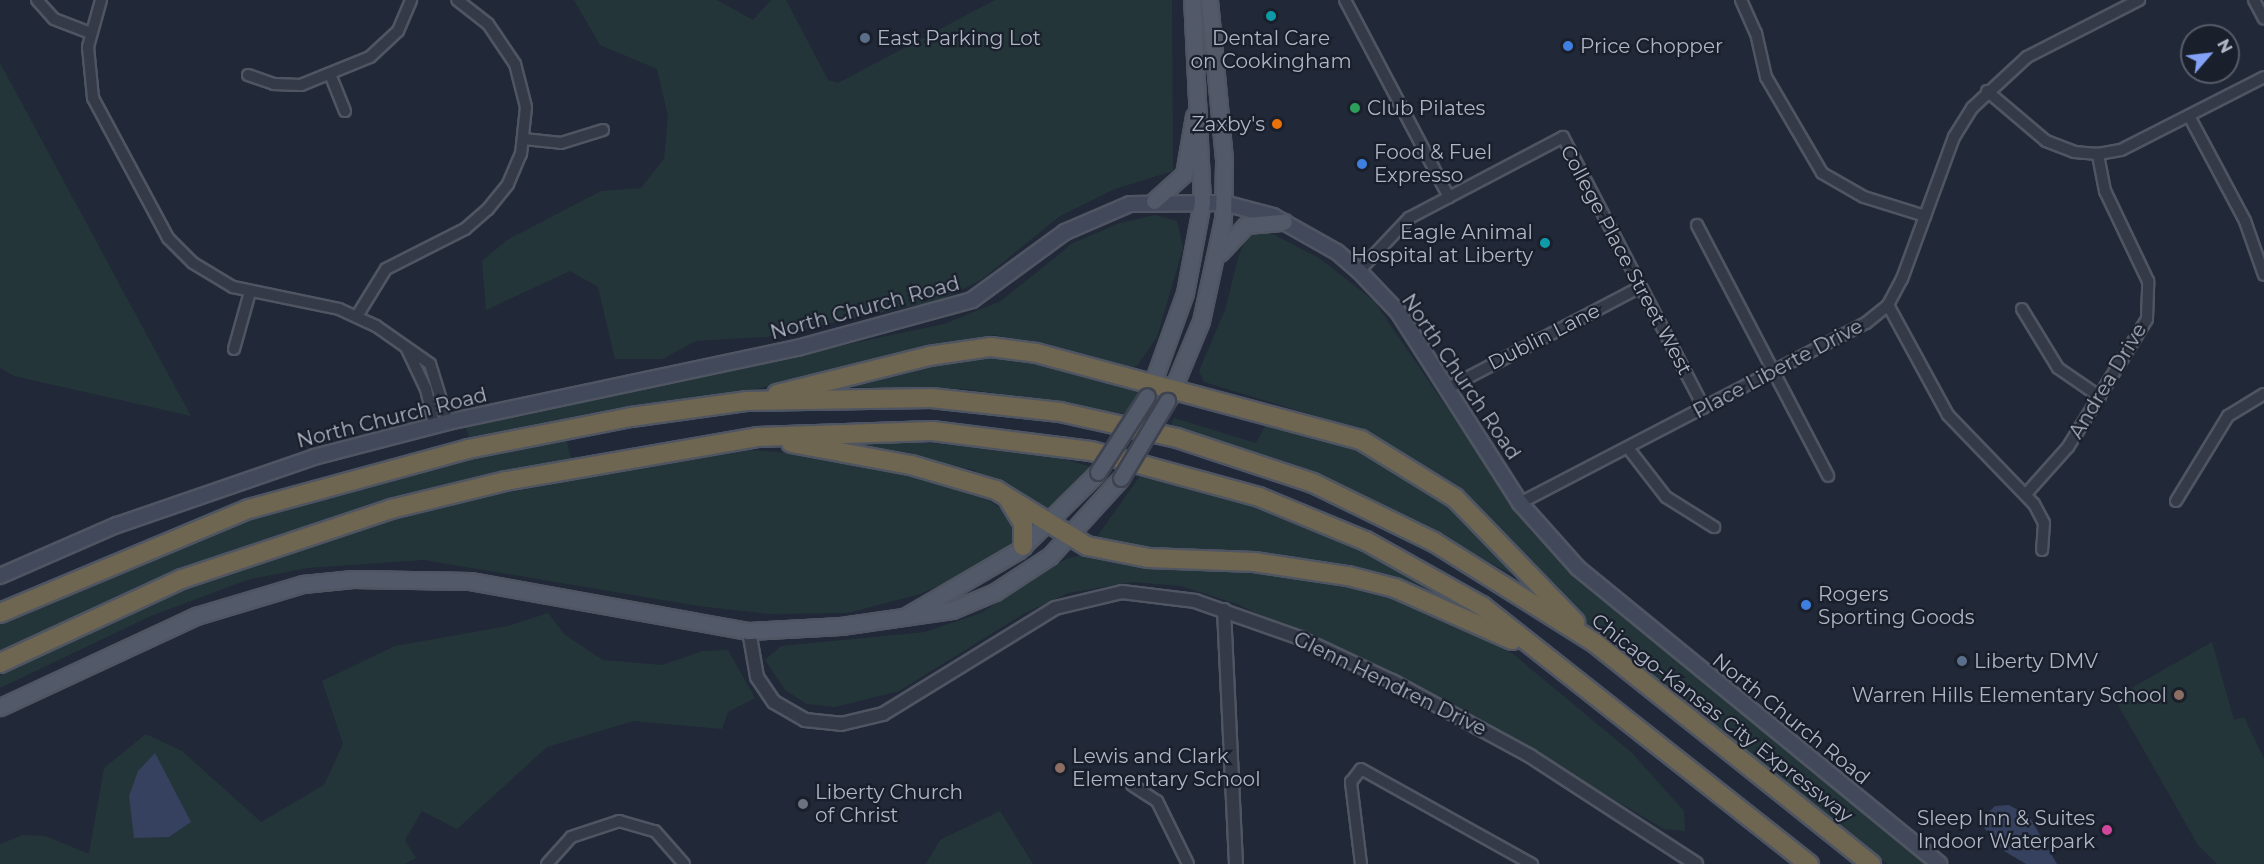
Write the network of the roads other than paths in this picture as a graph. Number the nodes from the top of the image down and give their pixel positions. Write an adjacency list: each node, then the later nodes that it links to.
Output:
1 (37, 0): 12 (street)
2 (101, 0): 12 (street)
3 (411, 0): 13 (street)
4 (458, 0): 21 (street)
5 (1192, 0): 17 (main road)
6 (1209, 0): 26 (main road)
7 (1345, 0): 23 (street)
8 (1741, 0): 27 (street)
9 (2139, 0): 16 (street)
10 (2253, 0): 11 (street)
11 (2264, 19)
12 (90, 33): 34 (street)
13 (330, 74): 14 (street); 18 (street)
14 (248, 75)
15 (2264, 77): 19 (street)
16 (1987, 91): 22 (street); 27 (street)
17 (1198, 93): 24 (main road); 25 (main road)
18 (345, 111)
19 (2189, 116): 22 (street); 32 (street)
20 (603, 130): 21 (street)
21 (524, 140): 37 (street)
22 (2098, 154): 45 (street, Andrea Drive)
23 (1449, 197): 31 (street, College Place Street West); 33 (street, College Place Street West)
24 (1154, 201): 25 (main road, North Church Road); 48 (main road, North Church Road)
25 (1202, 202): 26 (main road, North Church Road); 42 (main road)
26 (1224, 203): 28 (main road, North Church Road); 30 (main road)
27 (1925, 216): 35 (street)
28 (1284, 222): 30 (main road); 31 (main road, North Church Road)
29 (1696, 225): 40 (street)
30 (1216, 258): 44 (main road)
31 (1359, 271): 41 (main road, North Church Road)
32 (2264, 274)
33 (1640, 287): 41 (street, Dublin Lane); 47 (street, College Place Street West)
34 (250, 292): 37 (street); 38 (street)
35 (1888, 305): 40 (street, Place Liberte Drive); 53 (street)
36 (2022, 309): 45 (street)
37 (357, 316): 39 (street)
38 (234, 349)
39 (407, 349): 48 (street); 49 (street)
40 (1774, 372): 47 (street, Place Liberte Drive); 52 (street)
41 (1448, 388): 56 (main road, North Church Road)
42 (1150, 391): 44 (highway); 46 (highway); 57 (main road, bridge)
43 (2264, 394): 55 (street)
44 (1170, 395): 59 (main road, bridge); 67 (highway)
45 (2100, 397): 53 (street, Andrea Drive)
46 (746, 401): 64 (highway, Chicago-Kansas City Expressway); 67 (highway, Chicago-Kansas City Expressway)
47 (1704, 408): 51 (street, Place Liberte Drive)
48 (448, 422): 49 (main road, North Church Road)
49 (434, 425): 62 (main road, North Church Road)
50 (757, 436): 54 (highway); 68 (highway); 69 (highway)
51 (1628, 448): 56 (street, Place Liberte Drive); 58 (street)
52 (1828, 476)
53 (2026, 494): 61 (street)
54 (1006, 496): 57 (highway); 60 (highway)
55 (2176, 501)
56 (1520, 503): 81 (main road, North Church Road)
57 (1049, 524): 59 (highway); 60 (main road)
58 (1714, 527)
59 (1070, 537): 65 (main road); 69 (highway)
60 (1023, 546): 65 (main road)
61 (2042, 550)
62 (0, 576)
63 (1224, 610): 66 (street, Glenn Hendren Drive); 75 (street); 78 (street, Glenn Hendren Drive)
64 (0, 613)
65 (903, 618): 66 (main road)
66 (749, 631): 70 (main road)
67 (1595, 643): 80 (highway, Chicago-Kansas City Expressway)
68 (0, 663)
69 (1556, 663): 79 (highway)
70 (0, 707)
71 (1132, 785): 74 (street)
72 (547, 864): 73 (street)
73 (684, 864)
74 (1188, 864)
75 (1236, 864)
76 (1361, 864): 77 (street)
77 (1532, 864)
78 (1696, 864)
79 (1809, 864)
80 (1871, 864)
81 (1939, 864)

